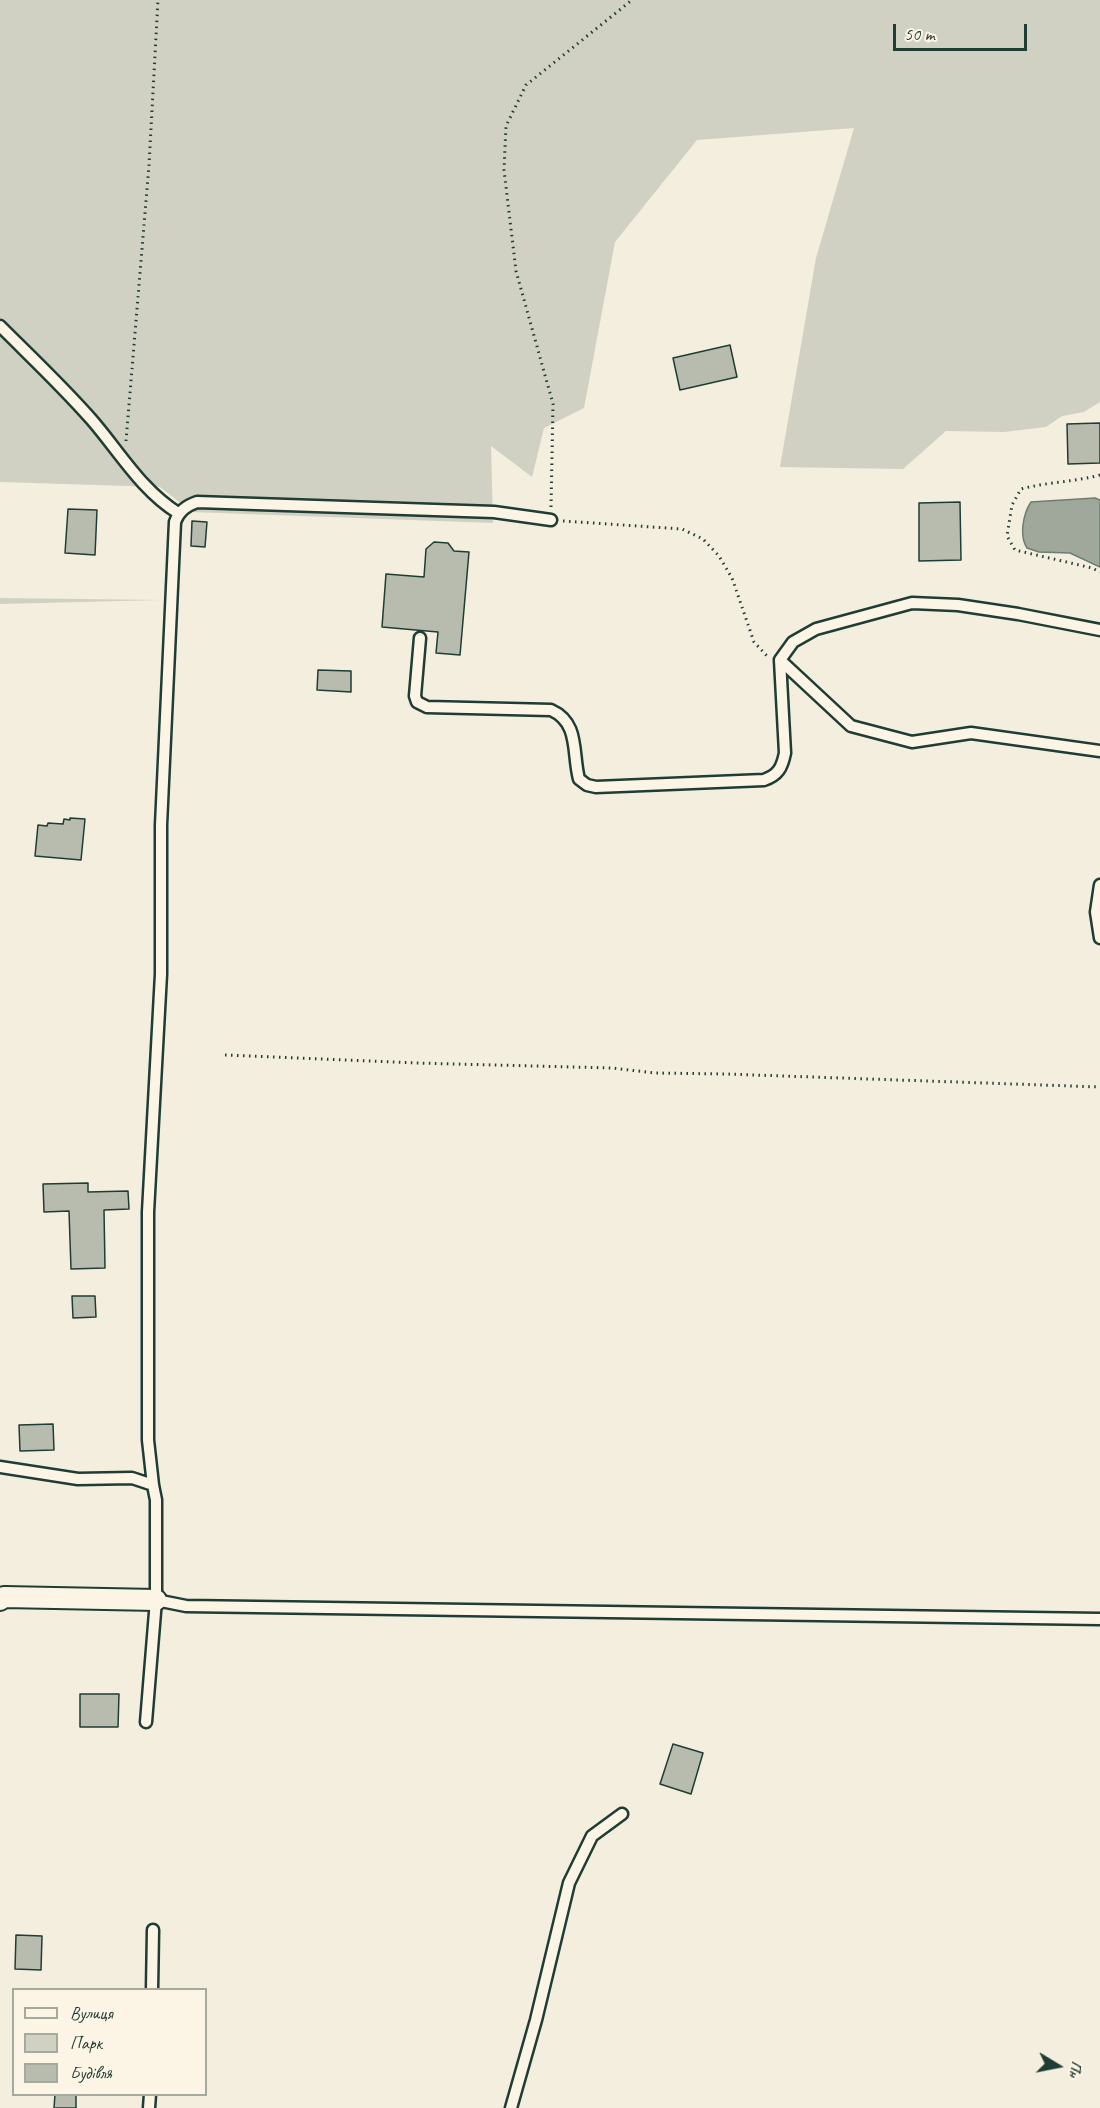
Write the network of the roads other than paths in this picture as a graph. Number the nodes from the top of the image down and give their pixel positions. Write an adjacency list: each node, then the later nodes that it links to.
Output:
1 (0, 326): 2 (lane)
2 (178, 513): 3 (lane); 11 (lane)
3 (551, 520)
4 (1100, 630): 6 (lane)
5 (420, 638): 6 (lane)
6 (780, 660): 7 (lane)
7 (1100, 751)
8 (1100, 885): 9 (lane)
9 (1100, 938)
10 (0, 1467): 11 (lane)
11 (153, 1485): 13 (lane)
12 (0, 1600): 13 (street)
13 (156, 1600): 14 (lane); 15 (lane)
14 (1100, 1619)
15 (146, 1722)
16 (622, 1814): 19 (lane)
17 (153, 1930): 18 (lane)
18 (152, 1988)
19 (511, 2108)

